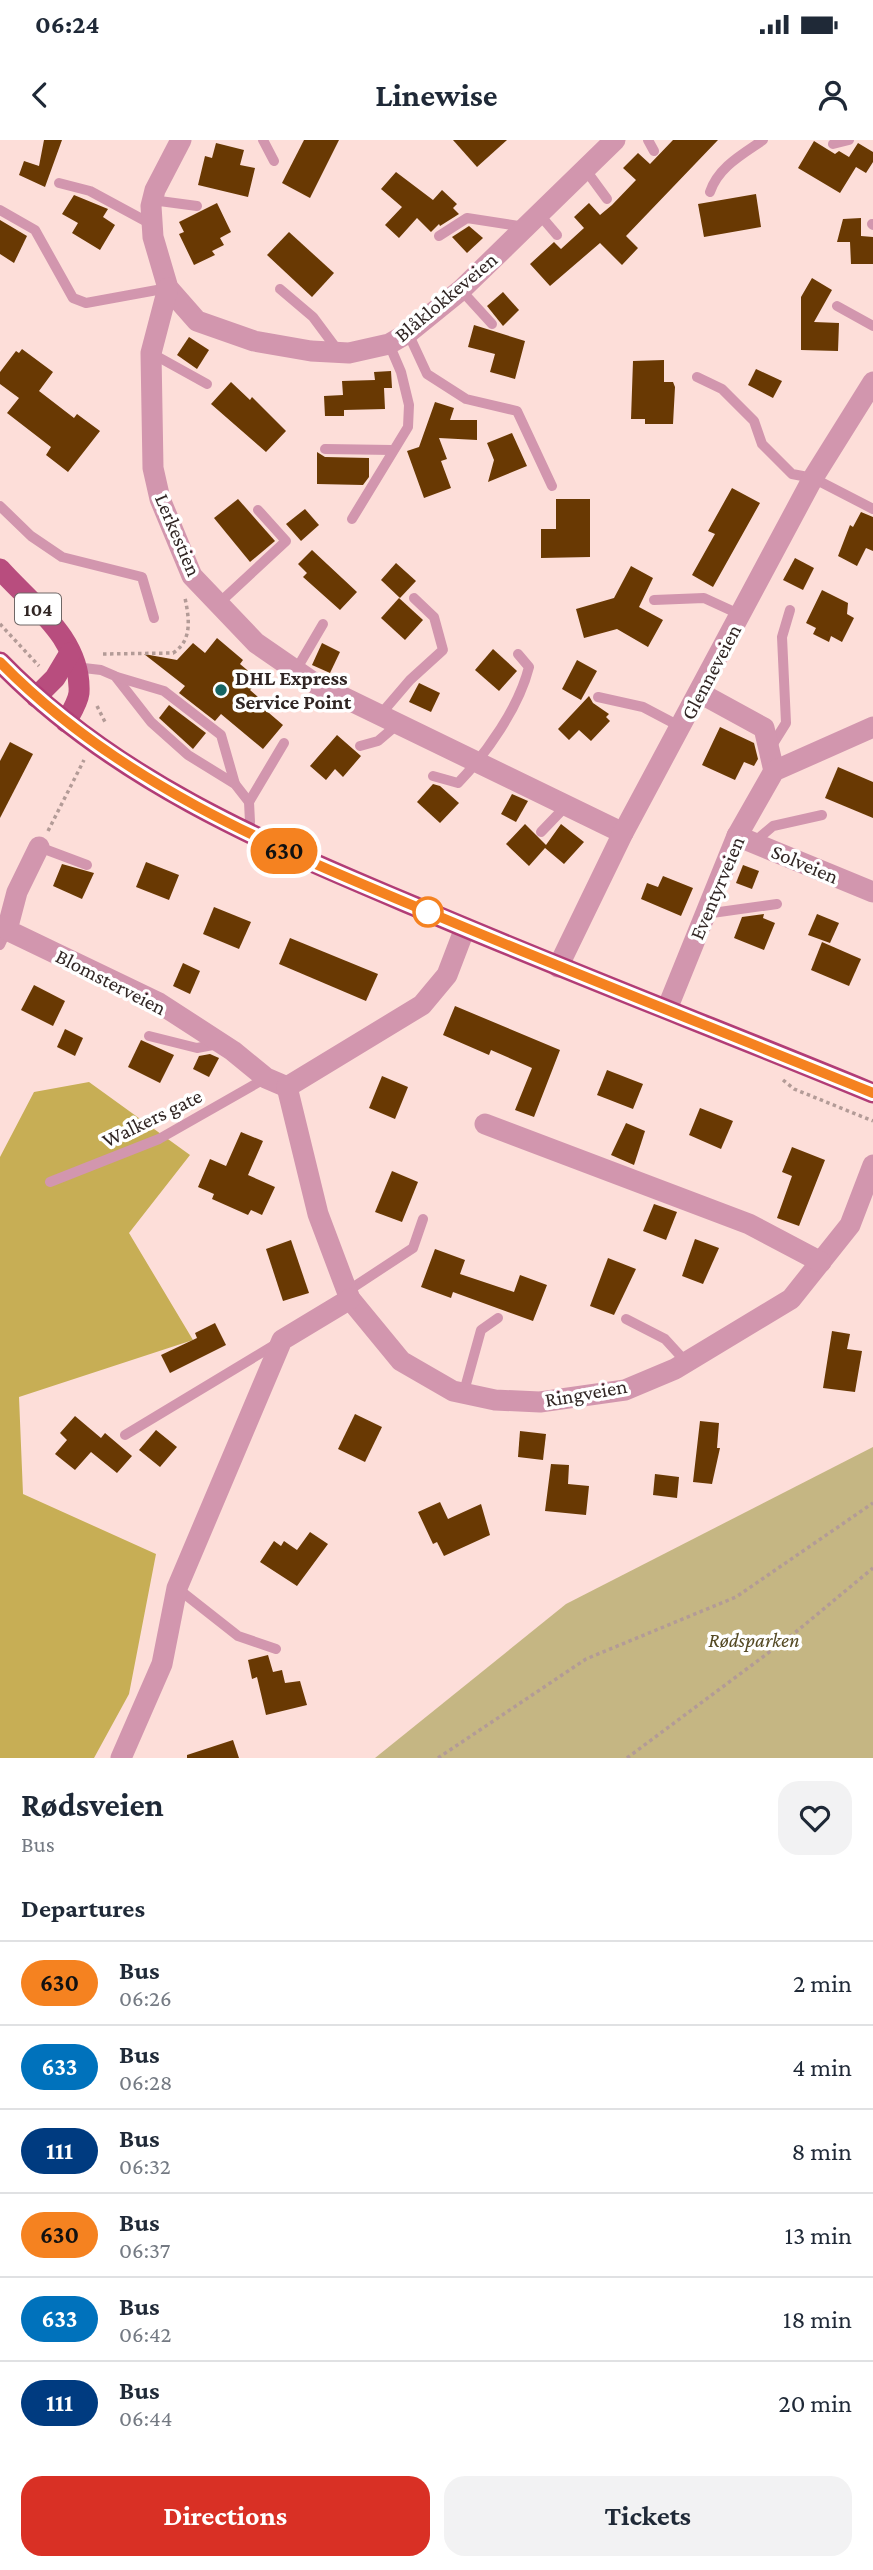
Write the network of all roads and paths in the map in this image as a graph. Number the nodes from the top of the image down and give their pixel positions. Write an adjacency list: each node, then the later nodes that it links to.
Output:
1 (181, 140): 14 (street)
2 (263, 140): 9 (lane)
3 (648, 140): 8 (lane)
4 (764, 140): 12 (lane)
5 (849, 140): 7 (lane)
6 (608, 143): 10 (street, Blåklokkeveien)
7 (833, 144)
8 (654, 151)
9 (274, 161)
10 (585, 169): 13 (lane); 17 (street, Blåklokkeveien)
11 (59, 183): 18 (lane)
12 (710, 192)
13 (607, 199)
14 (152, 200): 15 (lane); 18 (street)
15 (197, 206)
16 (0, 210): 21 (lane)
17 (532, 221): 19 (lane); 20 (lane); 23 (street, Blåklokkeveien)
18 (150, 224): 21 (street)
19 (556, 235)
20 (439, 236)
21 (168, 288): 29 (street, Blåklokkeveien); 30 (street, Lerkestien)
22 (280, 289): 29 (lane)
23 (461, 290): 25 (lane); 27 (street, Blåklokkeveien)
24 (837, 306): 26 (lane)
25 (492, 324)
26 (873, 326)
27 (408, 333): 28 (street, Blåklokkeveien); 37 (lane)
28 (389, 344): 29 (street, Blåklokkeveien); 35 (lane)
29 (339, 352)
30 (150, 353): 33 (lane); 43 (street, Lerkestien)
31 (697, 377): 36 (lane)
32 (873, 382): 36 (street, Glenneveien)
33 (207, 384)
34 (326, 449): 35 (lane)
35 (392, 450): 41 (lane)
36 (813, 478): 39 (lane); 48 (street, Glenneveien)
37 (552, 486)
38 (0, 506): 49 (lane)
39 (873, 509)
40 (258, 510): 46 (lane)
41 (352, 519)
42 (0, 569): 56 (main road, 104)
43 (192, 576): 46 (street, Lerkestien); 52 (path)
44 (414, 598): 62 (lane)
45 (654, 600): 48 (lane)
46 (217, 605): 57 (street, Lerkestien)
47 (790, 610): 69 (lane)
48 (741, 615): 59 (street, Glenneveien)
49 (154, 618)
50 (0, 624): 54 (path)
51 (323, 624): 57 (lane)
52 (103, 654)
53 (518, 654): 70 (lane)
54 (30, 659)
55 (0, 662): 60 (highway)
56 (70, 662): 58 (lane); 60 (main road); 63 (main road)
57 (296, 670): 62 (street, Lerkestien)
58 (114, 676): 73 (lane); 73 (lane)
59 (700, 692): 64 (street, Glenneveien); 69 (street)
60 (36, 697): 63 (highway)
61 (598, 697): 64 (lane)
62 (389, 719): 68 (lane); 70 (street, Lerkestien)
63 (66, 722): 66 (highway)
64 (681, 727): 79 (street, Glenneveien)
65 (873, 727): 71 (street)
66 (95, 743): 78 (highway); 81 (path)
67 (285, 743): 74 (lane)
68 (359, 746)
69 (769, 749): 71 (street)
70 (478, 763): 72 (lane); 75 (street, Lerkestien)
71 (774, 771): 80 (street, Eventyrveien)
72 (433, 776)
73 (235, 784): 74 (lane)
74 (249, 802): 78 (lane)
75 (566, 806): 77 (lane); 79 (street, Lerkestien)
76 (822, 815): 80 (lane)
77 (541, 832)
78 (245, 833): 86 (highway)
79 (623, 833): 88 (street, Glenneveien)
80 (745, 840): 83 (street, Solveien); 85 (street, Eventyrveien)
81 (39, 847): 82 (lane); 87 (street, Blomsterveien)
82 (87, 865)
83 (873, 892)
84 (777, 904): 85 (lane)
85 (705, 914): 89 (street, Eventyrveien)
86 (465, 928): 88 (highway); 93 (street)
87 (4, 938): 91 (street, Blomsterveien)
88 (558, 967): 89 (highway)
89 (667, 1009): 94 (highway)
90 (149, 1036): 91 (lane)
91 (221, 1044): 92 (street, Blomsterveien)
92 (266, 1078): 93 (street, Blomsterveien); 97 (lane, Walkers gate)
93 (287, 1087): 100 (street, Ringveien)
94 (873, 1093)
95 (485, 1124): 99 (street)
96 (873, 1165): 99 (street, Ringveien)
97 (50, 1182)
98 (423, 1219): 100 (lane)
99 (821, 1262): 104 (street, Ringveien)
100 (348, 1296): 103 (street); 105 (street, Ringveien)
101 (498, 1318): 105 (lane)
102 (626, 1319): 104 (lane)
103 (282, 1340): 106 (lane); 109 (street)
104 (686, 1362): 105 (street, Ringveien)
105 (463, 1395)
106 (125, 1435)
107 (873, 1503): 112 (path)
108 (873, 1568): 113 (path)
109 (177, 1588): 110 (lane); 111 (street)
110 (276, 1649)
111 (121, 1758)
112 (438, 1758)
113 (627, 1758)

